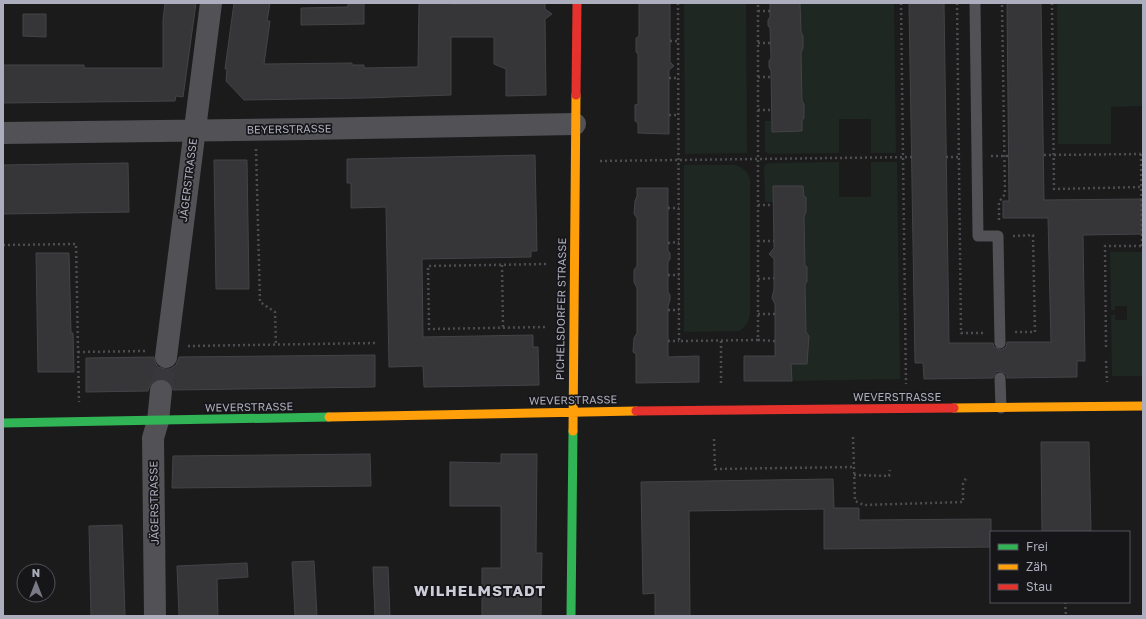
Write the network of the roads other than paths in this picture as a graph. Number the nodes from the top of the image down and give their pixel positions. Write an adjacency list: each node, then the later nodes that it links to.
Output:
1 (212, 3): 5 (street, JÄGERSTRASSE)
2 (577, 3): 4 (street, PICHELSDORFER STRASSE)
3 (975, 3): 7 (lane)
4 (575, 124): 5 (street, BEYERSTRASSE); 13 (street, PICHELSDORFER STRASSE)
5 (195, 130): 6 (street, BEYERSTRASSE); 8 (street, JÄGERSTRASSE)
6 (3, 133)
7 (1000, 342)
8 (159, 354)
9 (1000, 378): 12 (lane)
10 (161, 390): 14 (street, JÄGERSTRASSE)
11 (1143, 406): 12 (street, WEVERSTRASSE)
12 (1000, 408): 13 (street, WEVERSTRASSE)
13 (572, 412): 14 (street, WEVERSTRASSE); 17 (street, PICHELSDORFER STRASSE)
14 (158, 421): 15 (street, WEVERSTRASSE); 16 (street, JÄGERSTRASSE)
15 (3, 423)
16 (155, 616)
17 (571, 616)

